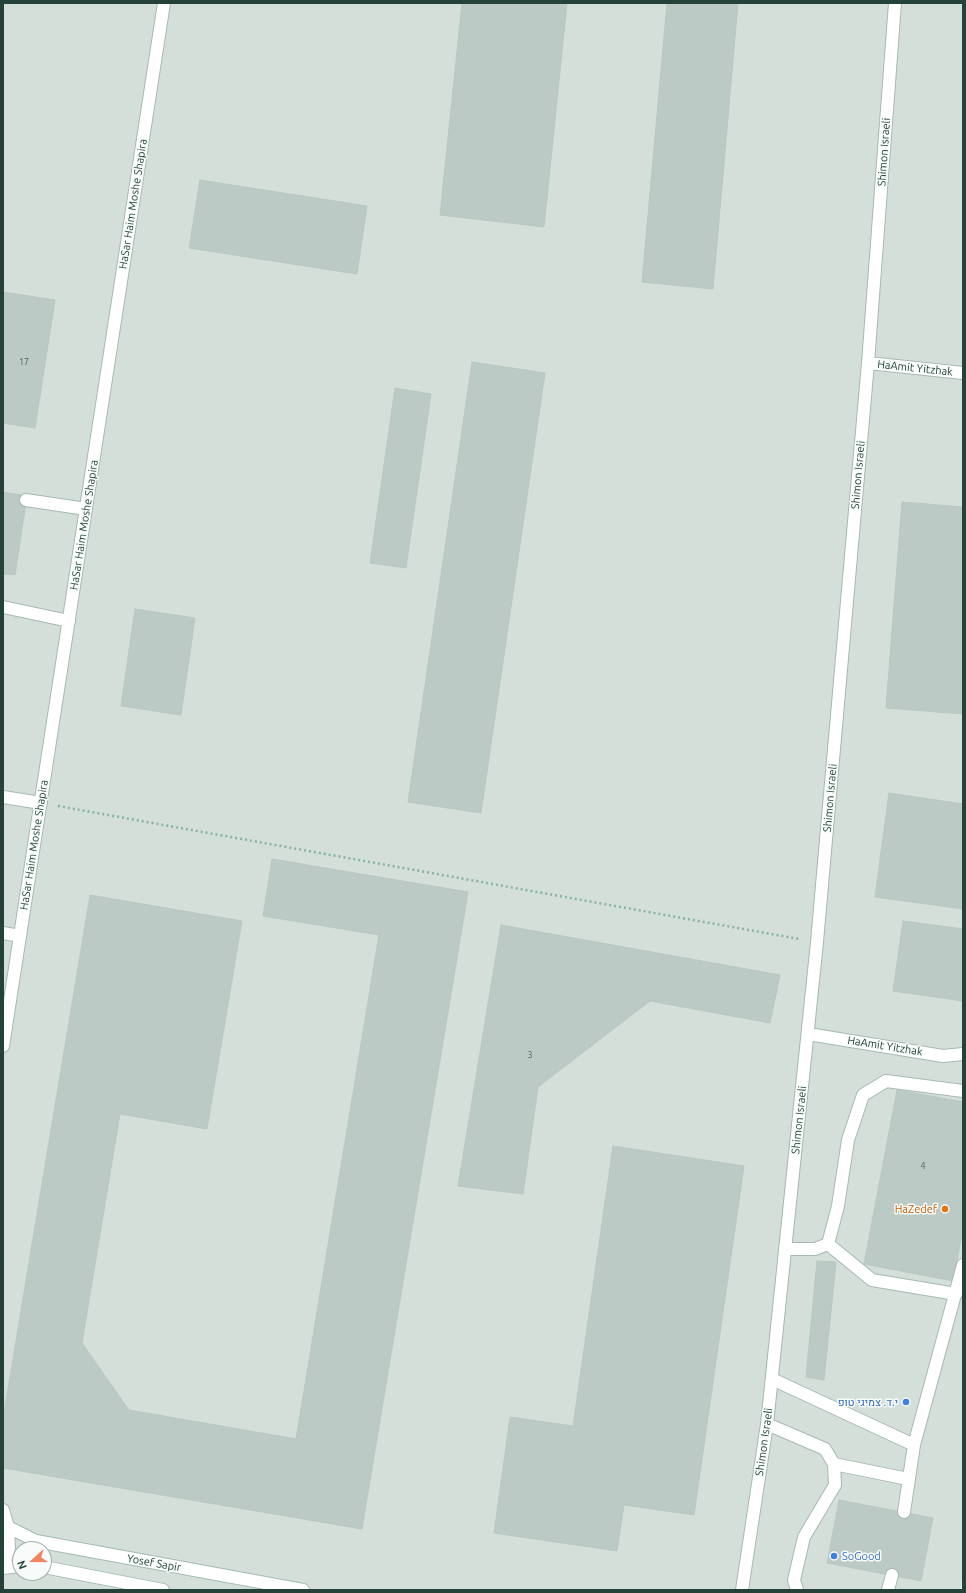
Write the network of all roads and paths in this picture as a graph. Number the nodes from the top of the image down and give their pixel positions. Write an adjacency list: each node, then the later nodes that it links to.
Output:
1 (164, 3): 6 (street, HaSar Haim Moshe Shapira)
2 (895, 3): 3 (street, Shimon Israeli)
3 (868, 363): 4 (street, HaAmit Yitzhak); 13 (street, Shimon Israeli)
4 (963, 373)
5 (26, 500): 6 (street)
6 (86, 509): 8 (street, HaSar Haim Moshe Shapira)
7 (3, 607): 8 (street)
8 (69, 621): 10 (street, HaSar Haim Moshe Shapira)
9 (3, 797): 10 (street)
10 (41, 803): 12 (street, HaSar Haim Moshe Shapira); 13 (path)
11 (3, 933): 12 (street)
12 (20, 936): 14 (street, HaSar Haim Moshe Shapira)
13 (818, 942): 15 (street, Shimon Israeli)
14 (7, 997): 16 (street, HaSar Haim Moshe Shapira)
15 (808, 1034): 17 (street, HaAmit Yitzhak); 20 (street, Shimon Israeli)
16 (3, 1046)
17 (963, 1054)
18 (963, 1091): 19 (street)
19 (828, 1244): 20 (street); 22 (street)
20 (785, 1249): 23 (street, Shimon Israeli)
21 (963, 1265): 22 (street)
22 (956, 1294): 25 (street)
23 (772, 1379): 24 (street, Shimon Israeli); 25 (street)
24 (767, 1424): 26 (street); 36 (street, Shimon Israeli)
25 (914, 1445): 27 (street)
26 (834, 1464): 27 (street); 37 (street)
27 (908, 1479): 29 (street)
28 (3, 1510): 30 (street)
29 (904, 1512)
30 (8, 1527): 31 (street); 35 (street, Yosef Sapir)
31 (3, 1567)
32 (52, 1569): 34 (street)
33 (892, 1575): 38 (street)
34 (163, 1590)
35 (300, 1590)
36 (742, 1590)
37 (797, 1590)
38 (888, 1590)

